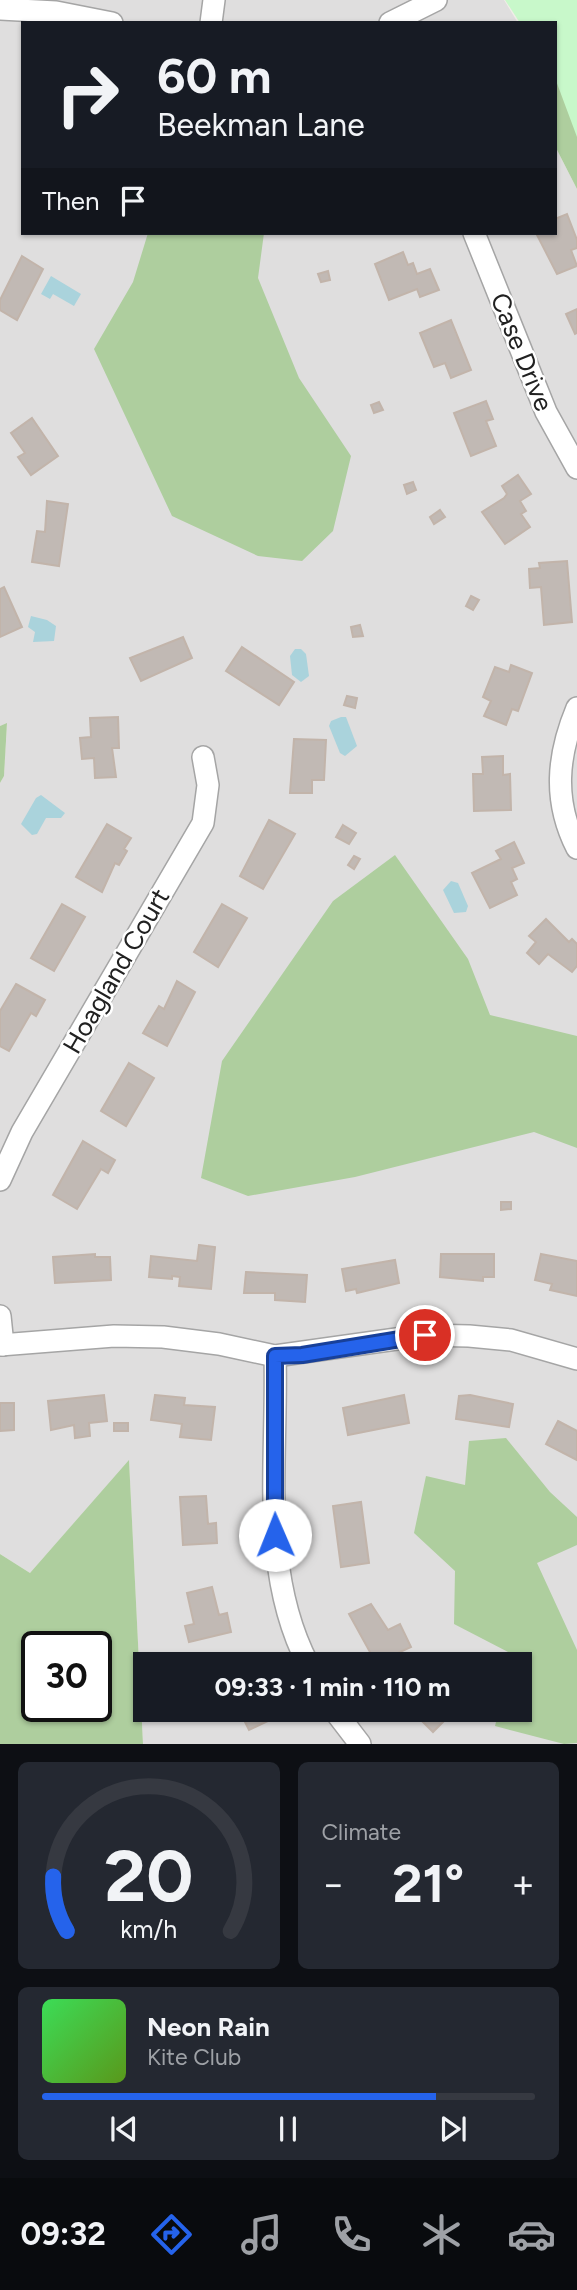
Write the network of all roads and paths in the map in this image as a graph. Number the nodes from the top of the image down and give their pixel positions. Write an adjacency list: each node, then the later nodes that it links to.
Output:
1 (214, 0): 5 (street)
2 (436, 0): 6 (street)
3 (0, 9): 4 (street)
4 (101, 21)
5 (211, 21)
6 (394, 21)
7 (475, 235): 8 (street, Case Drive)
8 (577, 468)
9 (577, 708): 11 (street)
10 (202, 757): 12 (street, Hoagland Court)
11 (577, 848)
12 (0, 1180)
13 (0, 1316): 14 (street)
14 (2, 1345): 15 (street)
15 (275, 1356): 16 (street); 17 (street)
16 (577, 1359)
17 (301, 1652)
18 (343, 1722): 19 (street)
19 (360, 1744)

